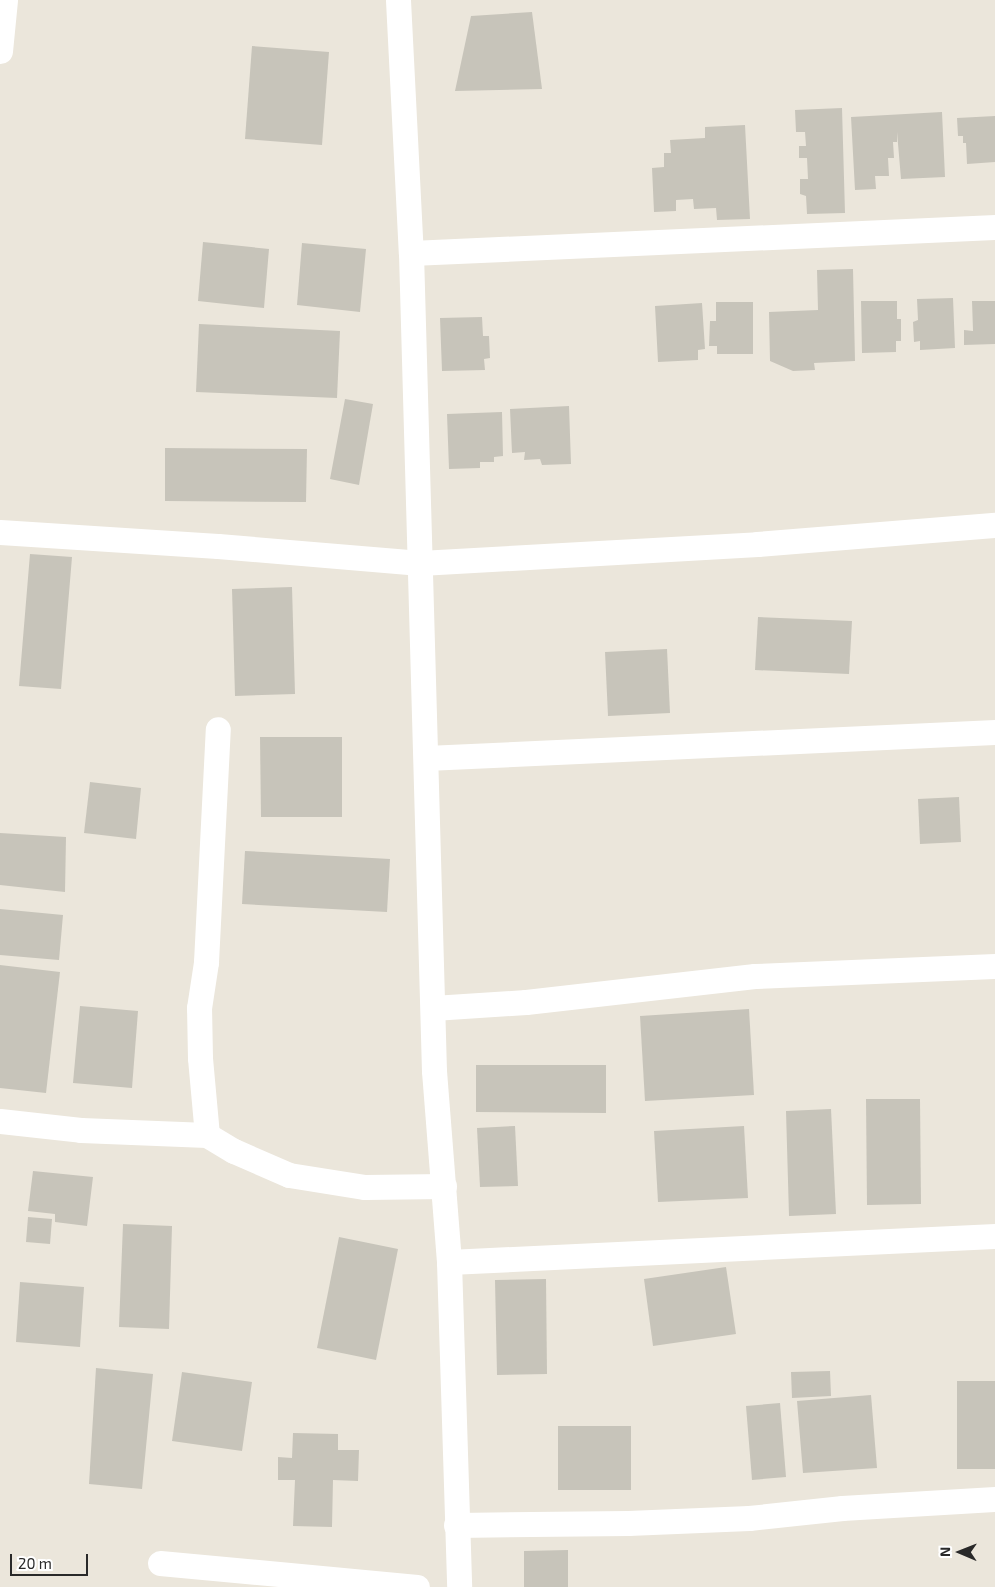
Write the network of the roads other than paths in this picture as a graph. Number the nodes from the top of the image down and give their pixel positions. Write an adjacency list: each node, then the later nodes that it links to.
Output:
1 (5, 0): 3 (street)
2 (398, 0): 5 (street)
3 (0, 51)
4 (995, 227): 5 (street)
5 (411, 252): 8 (street)
6 (995, 525): 8 (street)
7 (0, 532): 8 (street)
8 (420, 563): 11 (street)
9 (218, 729): 15 (street)
10 (995, 732): 11 (street)
11 (426, 758): 13 (street)
12 (995, 966): 13 (street)
13 (433, 1008): 16 (street)
14 (0, 1121): 15 (street)
15 (207, 1134): 16 (street)
16 (444, 1186): 18 (street)
17 (995, 1236): 18 (street)
18 (449, 1262): 20 (street)
19 (995, 1499): 20 (street)
20 (456, 1526): 23 (street)
21 (160, 1563): 22 (street)
22 (417, 1587)
23 (459, 1587)

